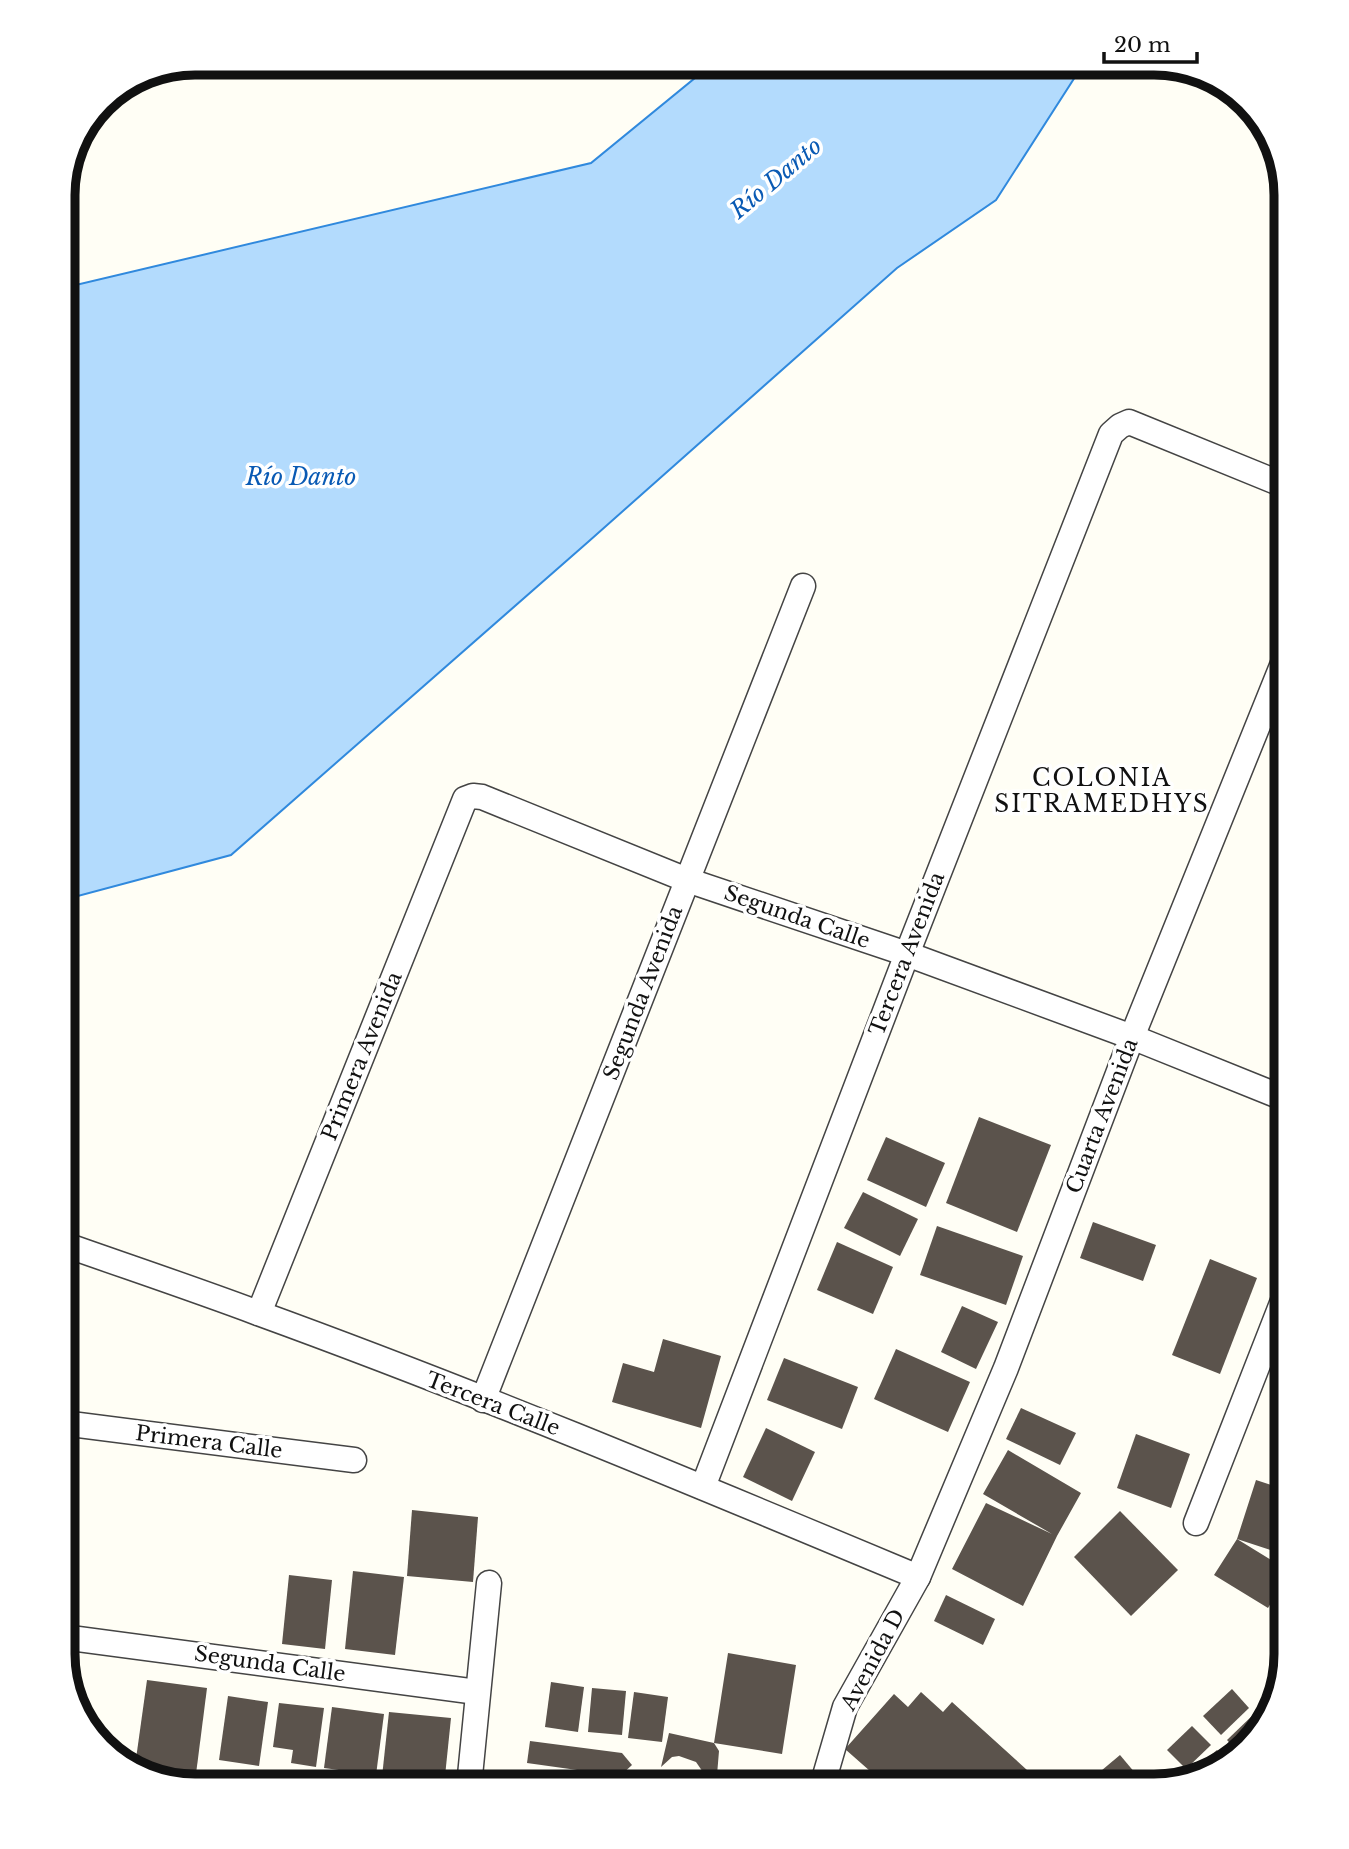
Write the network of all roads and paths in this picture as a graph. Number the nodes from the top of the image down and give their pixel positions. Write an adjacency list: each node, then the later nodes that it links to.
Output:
1 (1274, 481): 6 (street, Tercera Avenida)
2 (803, 586): 5 (street, Segunda Avenida)
3 (1274, 686): 7 (street, Cuarta Avenida)
4 (466, 799): 5 (street, Segunda Calle); 10 (street, Primera Avenida)
5 (687, 880): 6 (street, Segunda Calle); 12 (street, Segunda Avenida)
6 (906, 954): 7 (street, Segunda Calle); 15 (street, Tercera Avenida)
7 (1132, 1037): 8 (street, Segunda Calle); 17 (street, Cuarta Avenida)
8 (1274, 1094)
9 (75, 1248): 10 (street, Tercera Calle)
10 (259, 1313): 12 (street, Tercera Calle)
11 (1274, 1324): 16 (street)
12 (483, 1400): 15 (street, Tercera Calle)
13 (75, 1425): 14 (street, Primera Calle)
14 (354, 1461)
15 (702, 1487): 17 (street, Tercera Calle)
16 (1196, 1523)
17 (918, 1577): 22 (street, Avenida D)
18 (489, 1583): 20 (street)
19 (75, 1639): 20 (street, Segunda Calle)
20 (477, 1692): 21 (street)
21 (470, 1773)
22 (826, 1774)

